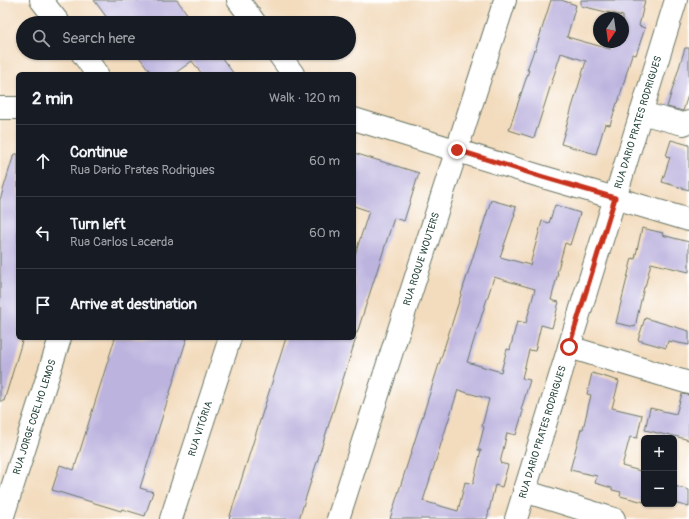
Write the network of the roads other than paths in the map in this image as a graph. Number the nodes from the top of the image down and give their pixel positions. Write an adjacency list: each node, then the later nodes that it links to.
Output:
1 (41, 0): 5 (street)
2 (238, 0): 6 (street)
3 (505, 0): 16 (street, RUA ROQUE WOUTERS)
4 (676, 0): 13 (street, RUA DARIO PRATES RODRIGUES)
5 (54, 16)
6 (250, 16)
7 (87, 60): 9 (street)
8 (283, 60): 10 (street)
9 (96, 72)
10 (292, 72)
11 (0, 108): 12 (street)
12 (16, 108)
13 (641, 112): 15 (street); 17 (street, RUA DARIO PRATES RODRIGUES)
14 (356, 119): 16 (street)
15 (689, 122)
16 (457, 150): 17 (street); 26 (street, RUA ROQUE WOUTERS)
17 (615, 198): 18 (street); 21 (street, RUA DARIO PRATES RODRIGUES)
18 (689, 220)
19 (59, 340): 24 (street, RUA JORGE COELHO LEMOS)
20 (229, 340): 25 (street, RUA VITÓRIA)
21 (569, 347): 22 (street); 23 (street, RUA DARIO PRATES RODRIGUES)
22 (689, 384)
23 (524, 491): 27 (street, RUA DARIO PRATES RODRIGUES); 28 (street)
24 (2, 519)
25 (171, 519)
26 (338, 519)
27 (516, 519)
28 (614, 519)

